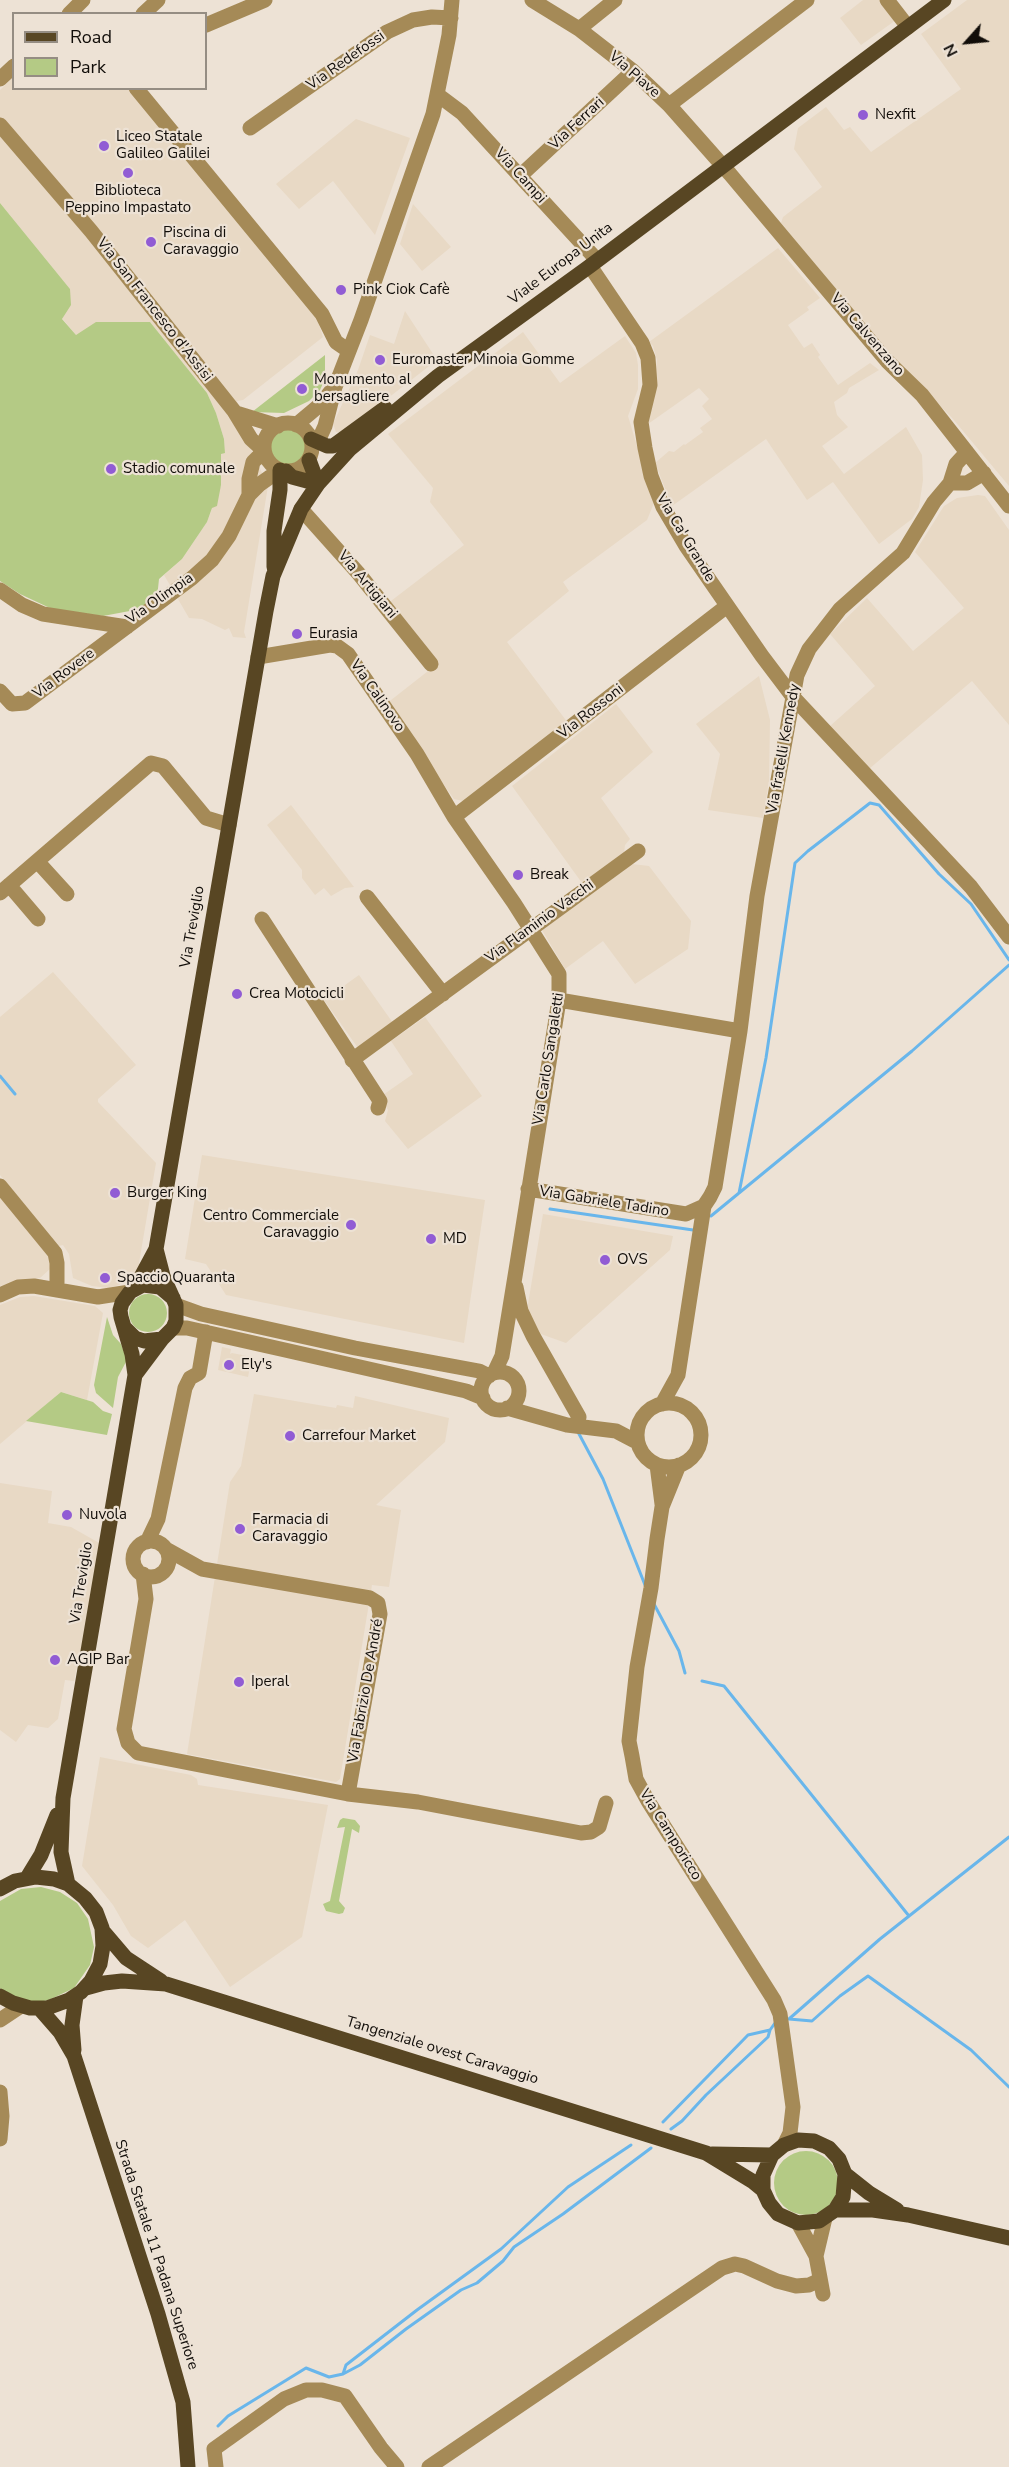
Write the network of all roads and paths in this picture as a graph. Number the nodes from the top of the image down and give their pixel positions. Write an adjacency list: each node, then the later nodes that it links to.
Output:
1 (83, 0): 10 (street)
2 (158, 0): 11 (street)
3 (265, 0): 13 (street)
4 (453, 0): 12 (street)
5 (532, 0): 15 (street, Via Piave)
6 (615, 0): 15 (street)
7 (807, 0): 21 (street)
8 (887, 0): 14 (street)
9 (944, 0): 14 (main road, Viale Europa Unita)
10 (72, 12)
11 (145, 12)
12 (451, 18): 20 (street); 23 (street, Via Redefossi)
13 (207, 24)
14 (908, 27): 24 (main road, Viale Europa Unita)
15 (579, 29): 17 (street, Via Piave)
16 (12, 68): 18 (street)
17 (633, 71): 21 (street, Via Piave); 25 (street, Via Ferrari)
18 (0, 79)
19 (138, 90): 27 (street)
20 (438, 95): 25 (street, Via Campi); 27 (street)
21 (669, 105): 24 (street, Via Piave)
22 (0, 125): 30 (street, Via San Francesco d'Assisi)
23 (250, 128)
24 (723, 165): 26 (main road, Viale Europa Unita); 35 (street, Via Calvenzano)
25 (520, 176): 26 (street, Via Campi)
26 (593, 263): 28 (main road, Viale Europa Unita); 45 (street, Via Ca' Grande)
27 (343, 346): 29 (street)
28 (438, 376): 33 (main road); 39 (main road, Viale Europa Unita)
29 (335, 387): 31 (street); 33 (street)
30 (236, 414): 32 (street); 34 (street, Via San Francesco d'Assisi)
31 (296, 424): 32 (street); 33 (street)
32 (278, 426): 34 (street)
33 (315, 444): 36 (street); 39 (main road)
34 (264, 451): 36 (street); 40 (street, Via Olimpia)
35 (967, 452): 37 (street, Via Calvenzano); 38 (street, Via fratelli Kennedy)
36 (283, 471): 39 (main road); 40 (street, Via Olimpia); 43 (main road)
37 (984, 473): 38 (street); 41 (street, Via Calvenzano)
38 (950, 483): 51 (street, Via fratelli Kennedy)
39 (318, 484): 42 (main road, Viale Europa Unita)
40 (249, 495): 47 (street, Via Olimpia)
41 (1009, 506)
42 (301, 509): 43 (main road, Viale Europa Unita); 49 (street, Via Artigiani)
43 (273, 576): 46 (main road, Viale Europa Unita)
44 (0, 590): 47 (street, Via Olimpia)
45 (727, 606): 51 (street, Via Ca' Grande); 52 (street, Via Rossoni)
46 (266, 611): 48 (main road, Via Treviglio)
47 (127, 627): 50 (street, Via Rovere)
48 (258, 657): 52 (street, Via Calinovo); 53 (main road, Via Treviglio)
49 (431, 664)
50 (0, 692)
51 (793, 697): 62 (street, Via Ca' Grande); 65 (street, Via fratelli Kennedy)
52 (454, 817): 61 (street, Via Carlo Sangaletti)
53 (229, 825): 55 (street); 71 (main road, Via Treviglio)
54 (638, 851): 61 (street, Via Flaminio Vacchi)
55 (37, 861): 56 (street); 57 (street)
56 (4, 889): 59 (street)
57 (67, 894)
58 (367, 897): 63 (street)
59 (38, 918)
60 (262, 919): 66 (street)
61 (531, 928): 63 (street, Via Flaminio Vacchi); 64 (street, Via Carlo Sangaletti)
62 (1009, 937)
63 (443, 994): 66 (street, Via Flaminio Vacchi)
64 (559, 1000): 65 (street); 69 (street, Via Carlo Sangaletti)
65 (740, 1031): 70 (street)
66 (352, 1060): 67 (street)
67 (378, 1108)
68 (0, 1186): 73 (street)
69 (528, 1189): 70 (street, Via Gabriele Tadino); 72 (street, Via Gabriele Tadino)
70 (704, 1206): 87 (street)
71 (156, 1249): 74 (main road); 77 (main road)
72 (514, 1281): 82 (street, Via Gabriele Tadino); 93 (street)
73 (57, 1290): 75 (street); 76 (street)
74 (132, 1290): 76 (street); 77 (main road); 78 (main road)
75 (0, 1294)
76 (98, 1297): 78 (street)
77 (175, 1302): 80 (main road); 81 (street)
78 (122, 1321): 80 (main road); 84 (main road)
79 (206, 1332): 80 (street); 83 (street); 101 (street)
80 (168, 1333): 84 (main road)
81 (355, 1348): 83 (street); 85 (street)
82 (502, 1356): 85 (street, Via Gabriele Tadino); 86 (street)
83 (351, 1365): 89 (street)
84 (135, 1375): 107 (main road, Via Treviglio)
85 (492, 1375): 86 (street); 89 (street)
86 (510, 1375): 88 (street)
87 (678, 1375): 90 (street); 92 (street)
88 (518, 1396): 91 (street); 94 (street)
89 (483, 1398): 91 (street)
90 (662, 1404): 92 (street); 95 (street)
91 (507, 1408): 94 (street)
92 (687, 1409): 99 (street)
93 (579, 1417)
94 (543, 1420): 96 (street)
95 (639, 1424): 96 (street); 97 (street)
96 (616, 1431): 97 (street)
97 (638, 1442): 98 (street)
98 (657, 1465): 99 (street); 100 (street, Via Camporicco)
99 (679, 1465): 100 (street, Via Camporicco)
100 (662, 1507): 122 (street, Via Camporicco)
101 (158, 1545): 102 (street, Via Fabrizio De André); 103 (street); 104 (street)
102 (190, 1562): 103 (street); 106 (street, Via Fabrizio De André)
103 (162, 1573): 104 (street); 105 (street)
104 (143, 1574): 105 (street)
105 (146, 1599): 106 (street)
106 (348, 1794): 108 (street)
107 (63, 1798): 110 (main road, Via Treviglio); 111 (main road, Via Treviglio)
108 (606, 1803)
109 (0, 1875): 110 (main road)
110 (21, 1880): 111 (main road); 112 (main road)
111 (68, 1884): 113 (main road, Tangenziale ovest Caravaggio)
112 (0, 1889)
113 (102, 1928): 114 (main road, Tangenziale ovest Caravaggio); 115 (main road)
114 (166, 1984): 115 (main road, Tangenziale ovest Caravaggio); 126 (main road, Tangenziale ovest Caravaggio)
115 (81, 1992): 118 (main road, Tangenziale ovest Caravaggio); 120 (main road, Strada Statale 11 Padana Superiore)
116 (0, 1996): 117 (main road)
117 (21, 2006): 118 (main road); 119 (street)
118 (39, 2008): 120 (main road, Strada Statale 11 Padana Superiore)
119 (0, 2020)
120 (74, 2056): 134 (main road, Strada Statale 11 Padana Superiore)
121 (0, 2092): 123 (street)
122 (793, 2107): 124 (street, Via Camporicco); 125 (street, Via Camporicco)
123 (0, 2139)
124 (814, 2141): 125 (main road, Tangenziale ovest Caravaggio); 127 (main road)
125 (778, 2150): 126 (main road, Tangenziale ovest Caravaggio); 128 (main road)
126 (706, 2153): 128 (main road, Tangenziale ovest Caravaggio)
127 (845, 2174): 129 (main road); 130 (main road)
128 (763, 2190): 131 (main road, Tangenziale ovest Caravaggio)
129 (830, 2214): 130 (main road); 131 (main road); 133 (street)
130 (908, 2215): 132 (main road)
131 (798, 2223): 133 (street)
132 (1009, 2238)
133 (816, 2256): 137 (street)
134 (188, 2467)
135 (216, 2467): 136 (street)
136 (397, 2467)
137 (429, 2467)

